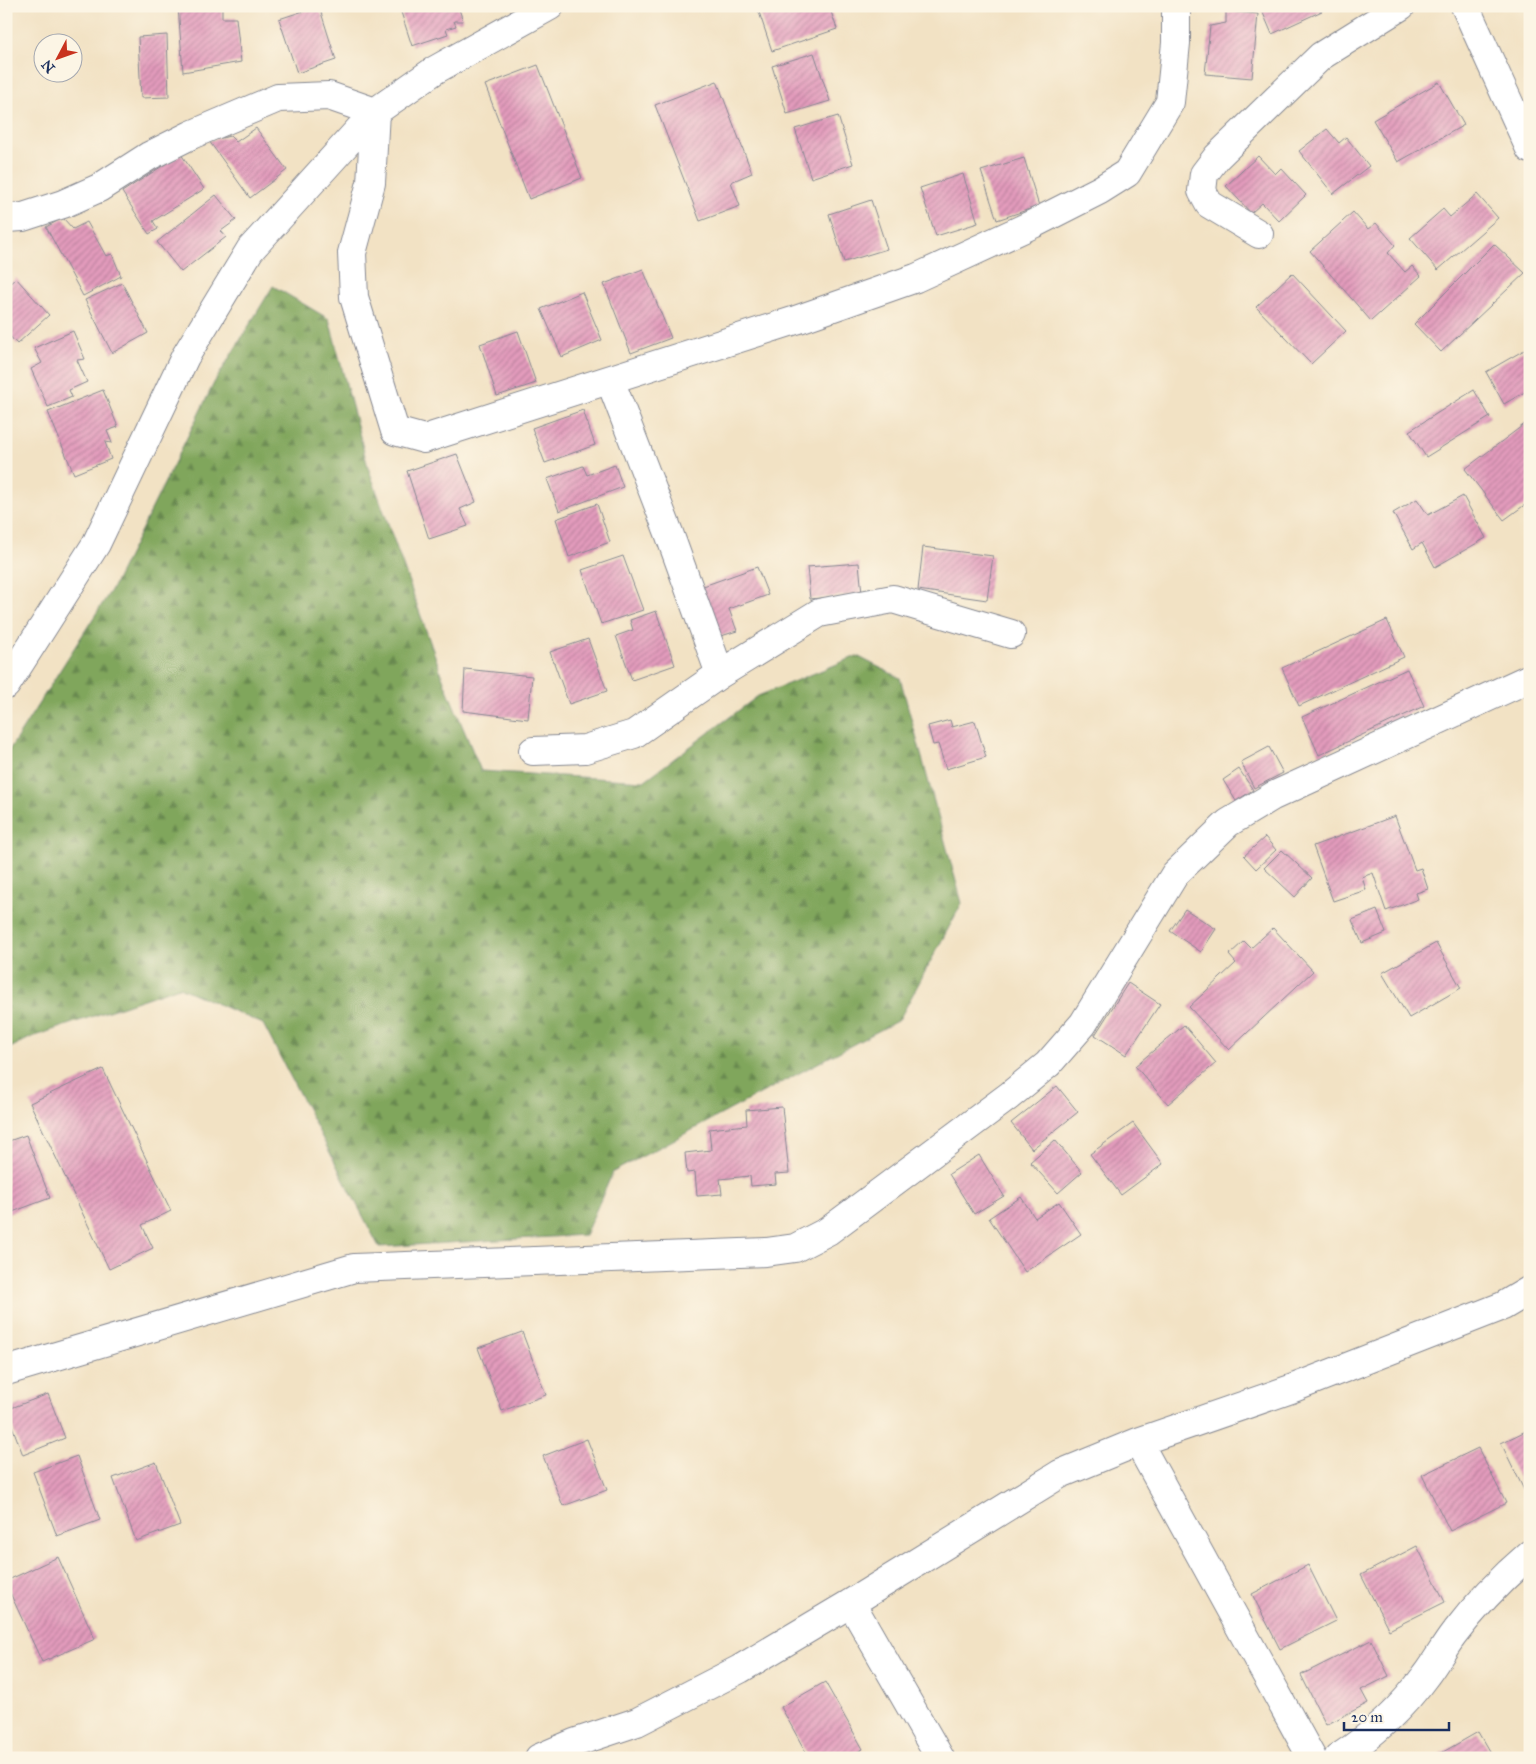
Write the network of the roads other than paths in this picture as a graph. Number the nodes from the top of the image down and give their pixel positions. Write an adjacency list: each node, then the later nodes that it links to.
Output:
1 (550, 6): 5 (street)
2 (1176, 6): 9 (street)
3 (1401, 6): 8 (street)
4 (1465, 6): 6 (street)
5 (375, 112): 7 (street); 9 (street); 13 (street)
6 (1530, 149)
7 (6, 218)
8 (1259, 234)
9 (610, 380): 11 (street)
10 (1011, 634): 11 (street)
11 (720, 674): 14 (street)
12 (1530, 678): 16 (street)
13 (6, 685)
14 (533, 750)
15 (1530, 1290): 17 (street)
16 (6, 1371)
17 (1138, 1442): 19 (street); 22 (street)
18 (1530, 1554): 23 (street)
19 (851, 1603): 20 (street); 21 (street)
20 (539, 1758)
21 (940, 1758)
22 (1312, 1758)
23 (1338, 1758)

